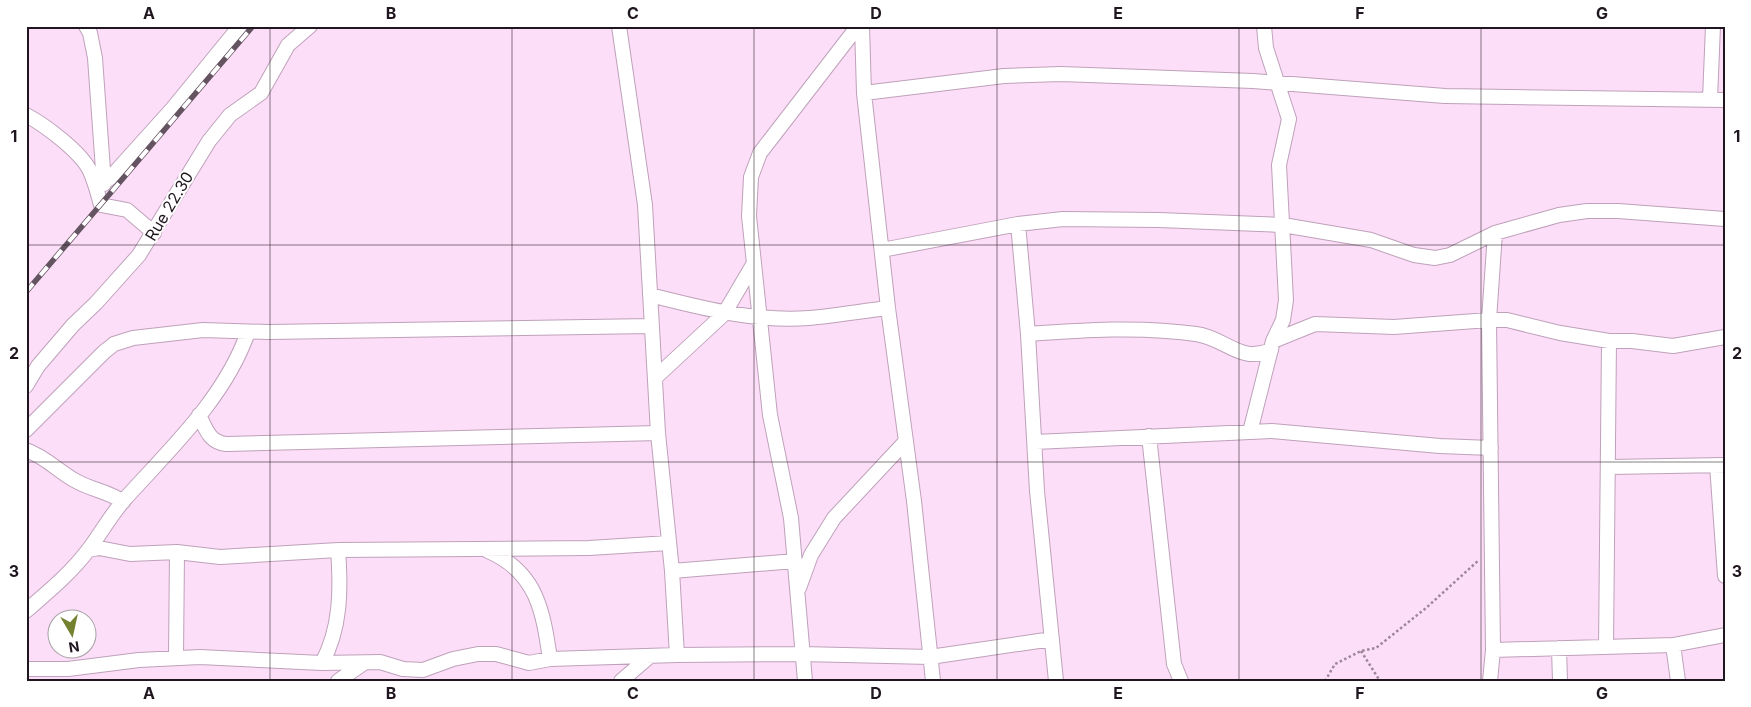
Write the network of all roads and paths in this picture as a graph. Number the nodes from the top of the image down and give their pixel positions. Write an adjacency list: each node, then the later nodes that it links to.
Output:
1 (86, 26): 14 (street)
2 (240, 26): 14 (street)
3 (310, 26): 18 (street, Rue 22.30)
4 (619, 26): 22 (street)
5 (858, 26): 21 (street)
6 (862, 26): 10 (street)
7 (1264, 26): 9 (street)
8 (1713, 26): 11 (street)
9 (1277, 84): 10 (street); 11 (street); 17 (street)
10 (864, 93): 20 (street)
11 (1710, 99): 12 (street)
12 (1725, 100)
13 (26, 115): 14 (street)
14 (100, 186): 18 (street)
15 (1725, 219): 19 (street)
16 (1018, 224): 17 (street); 20 (street); 29 (street)
17 (1283, 225): 19 (street); 32 (street)
18 (154, 233): 34 (street, Rue 22.30)
19 (1495, 233): 26 (street)
20 (882, 250): 23 (street)
21 (754, 263): 24 (street); 25 (street)
22 (650, 295): 24 (street); 27 (street)
23 (888, 308): 25 (street); 40 (street)
24 (724, 314): 25 (street); 33 (street)
25 (760, 316): 53 (street)
26 (1489, 320): 31 (street); 32 (street); 42 (street)
27 (650, 326): 28 (street); 33 (street)
28 (248, 332): 35 (street); 36 (street)
29 (1028, 334): 32 (street); 41 (street)
30 (1725, 337): 31 (street)
31 (1609, 341): 45 (street)
32 (1272, 345): 37 (street)
33 (656, 377): 38 (street)
34 (26, 386)
35 (199, 414): 38 (street); 46 (street)
36 (27, 429): 43 (street)
37 (1250, 432): 39 (street); 42 (street)
38 (658, 433): 47 (street)
39 (1149, 436): 41 (street); 79 (street)
40 (906, 441): 56 (street); 68 (street)
41 (1035, 442): 59 (street)
42 (1491, 448): 48 (street)
43 (32, 452): 46 (street)
44 (1721, 465): 45 (street); 55 (street)
45 (1610, 467): 61 (street)
46 (123, 502): 50 (street)
47 (669, 543): 49 (street); 54 (street)
48 (1493, 547): 63 (street); 64 (path)
49 (480, 548): 51 (street); 70 (street)
50 (88, 550): 52 (street); 57 (street)
51 (338, 550): 52 (street); 72 (street)
52 (177, 552): 69 (street)
53 (794, 561): 54 (street); 56 (street)
54 (672, 571): 66 (street)
55 (1725, 576)
56 (798, 590): 65 (street)
57 (26, 610)
58 (1725, 635): 60 (street)
59 (1052, 639): 68 (street); 78 (street)
60 (1673, 645): 61 (street); 84 (street)
61 (1606, 647): 62 (street)
62 (1560, 648): 63 (street); 83 (street)
63 (1493, 650): 82 (street)
64 (1361, 651): 80 (path); 81 (path)
65 (801, 654): 66 (street); 68 (street); 76 (street)
66 (677, 655): 67 (street)
67 (650, 656): 70 (street); 75 (street)
68 (930, 657): 77 (street)
69 (176, 658): 72 (street); 73 (street)
70 (550, 659): 71 (street)
71 (365, 662): 72 (street); 74 (street)
72 (322, 663)
73 (26, 669)
74 (338, 681)
75 (621, 681)
76 (804, 681)
77 (933, 681)
78 (1056, 681)
79 (1181, 681)
80 (1325, 681)
81 (1380, 681)
82 (1490, 681)
83 (1560, 681)
84 (1678, 681)

